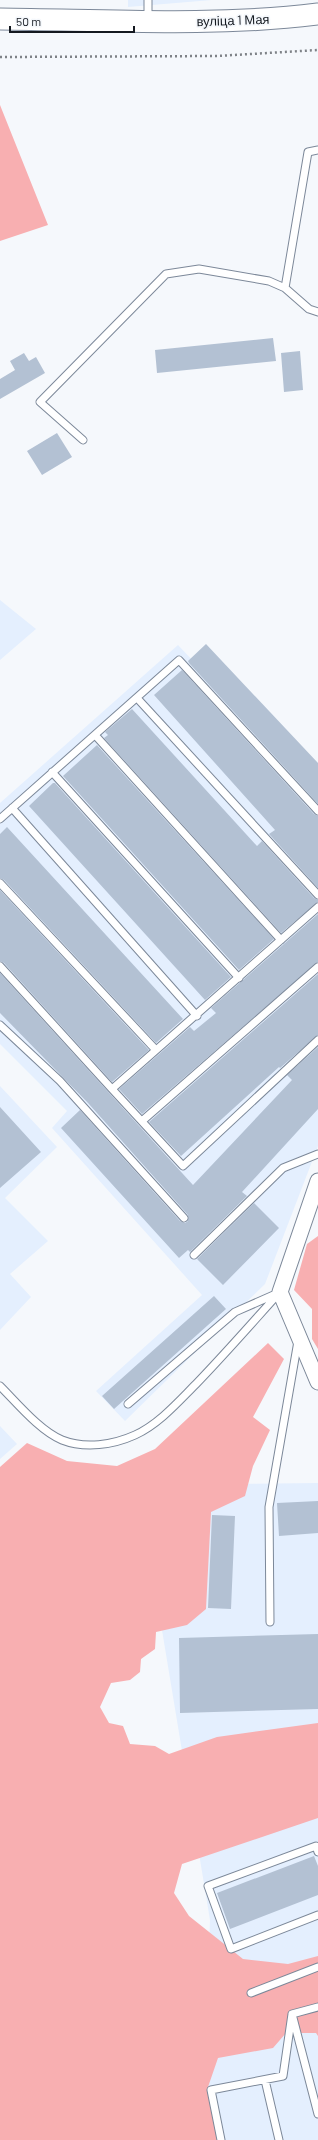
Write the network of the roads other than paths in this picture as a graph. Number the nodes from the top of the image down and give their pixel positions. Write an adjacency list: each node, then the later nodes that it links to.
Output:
1 (148, 0): 4 (lane)
2 (317, 11): 4 (main road, вуліца 1 Мая)
3 (0, 19): 4 (main road, вуліца 1 Мая)
4 (148, 22)
5 (318, 150): 6 (lane)
6 (285, 288): 7 (lane); 8 (lane)
7 (318, 312)
8 (83, 440)
9 (137, 698): 10 (lane); 13 (lane); 16 (lane)
10 (95, 735): 11 (lane); 18 (lane)
11 (52, 772): 12 (lane); 21 (lane)
12 (12, 808): 14 (lane); 22 (lane)
13 (318, 811)
14 (0, 819)
15 (0, 883): 25 (lane)
16 (318, 895)
17 (318, 907): 18 (lane)
18 (281, 940): 21 (lane)
19 (0, 966): 26 (lane)
20 (318, 967): 27 (lane)
21 (239, 978): 22 (lane)
22 (197, 1016): 25 (lane)
23 (0, 1025): 30 (lane)
24 (318, 1040): 27 (lane)
25 (155, 1049): 26 (lane)
26 (112, 1089): 27 (lane)
27 (142, 1121)
28 (318, 1154): 31 (lane)
29 (318, 1181): 32 (street)
30 (184, 1218)
31 (194, 1255)
32 (280, 1292): 33 (street); 35 (lane); 36 (lane)
33 (299, 1337): 34 (street); 37 (lane)
34 (318, 1382)
35 (0, 1386)
36 (128, 1404)
37 (270, 1622)
38 (318, 1852): 39 (lane)
39 (318, 1915)
40 (318, 1968): 41 (lane)
41 (251, 1993)
42 (318, 2007): 43 (lane)
43 (292, 2014): 44 (lane); 45 (lane)
44 (265, 2080): 46 (lane); 47 (lane)
45 (318, 2114)
46 (221, 2140)
47 (279, 2140)

